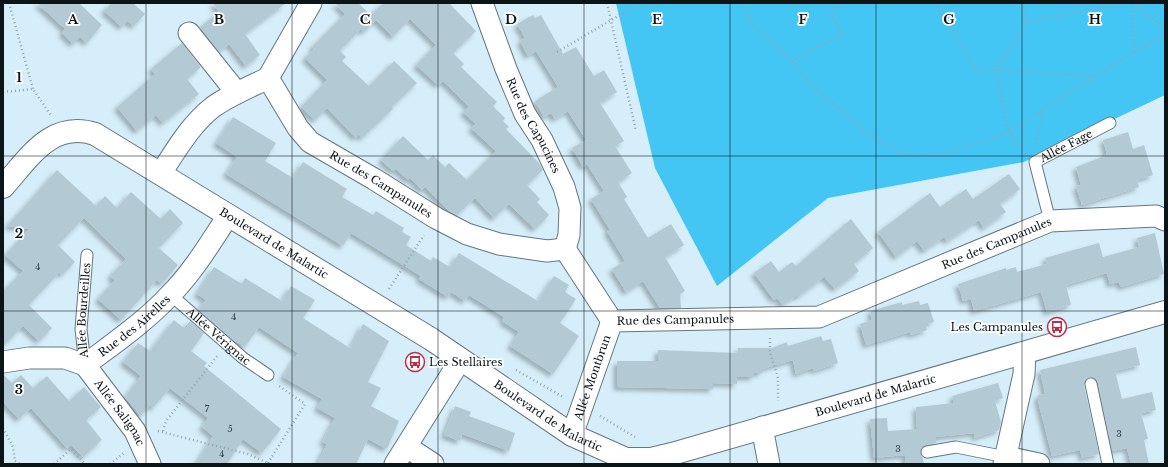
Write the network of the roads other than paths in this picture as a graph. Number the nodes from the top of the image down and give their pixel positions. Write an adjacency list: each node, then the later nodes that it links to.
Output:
1 (311, 3): 4 (street)
2 (482, 3): 12 (street, Rue des Capucines)
3 (189, 33): 5 (street)
4 (268, 78): 5 (street); 12 (street, Rue des Campanules)
5 (237, 93): 7 (street)
6 (1110, 123): 11 (lane, Allée Fage)
7 (161, 173): 8 (street, Boulevard de Malartic); 9 (street, Boulevard de Malartic)
8 (3, 187)
9 (228, 216): 14 (street, Rue des Airelles); 18 (street, Boulevard de Malartic)
10 (1165, 220): 11 (street, Rue des Campanules)
11 (1050, 221): 16 (street, Rue des Campanules)
12 (565, 249): 16 (street, Rue des Campanules)
13 (87, 255): 20 (lane, Allée Bourdeilles)
14 (171, 295): 20 (street, Rue des Airelles); 21 (lane, Allée Vérignac)
15 (1165, 312): 17 (street, Boulevard de Malartic)
16 (612, 321): 24 (street, Allée Montbrun)
17 (1025, 353): 23 (street, Boulevard de Malartic); 27 (street)
18 (461, 359): 24 (street, Boulevard de Malartic); 25 (street)
19 (3, 362): 20 (street)
20 (85, 365): 28 (street, Allée Salignac)
21 (268, 375)
22 (1091, 384): 33 (lane)
23 (762, 426): 24 (street, Boulevard de Malartic); 31 (street)
24 (572, 435)
25 (406, 447): 29 (street); 30 (street)
26 (927, 452): 27 (lane)
27 (1005, 460): 32 (street)
28 (150, 464)
29 (395, 464)
30 (433, 464)
31 (769, 464)
32 (1039, 464)
33 (1108, 464)

